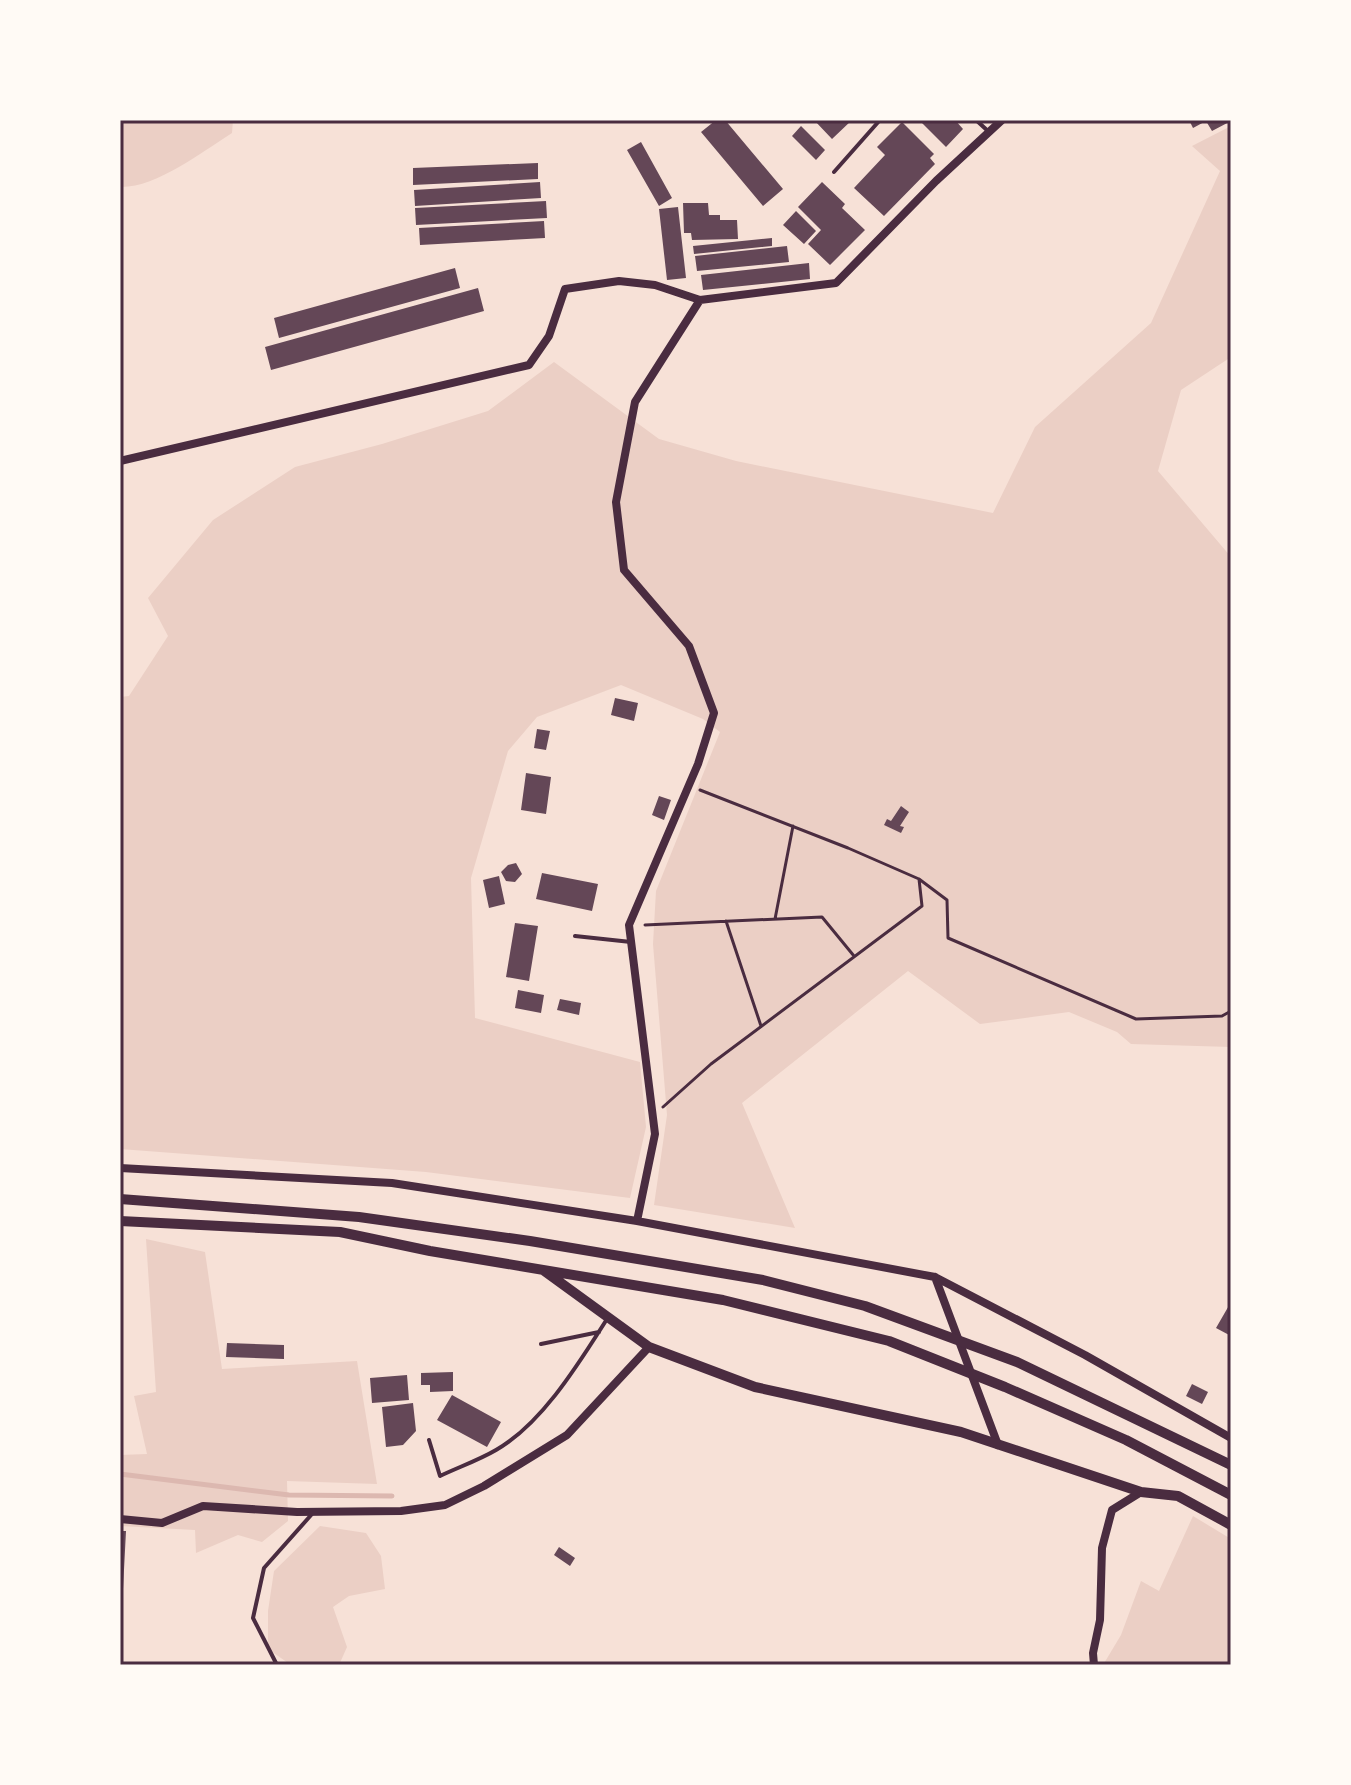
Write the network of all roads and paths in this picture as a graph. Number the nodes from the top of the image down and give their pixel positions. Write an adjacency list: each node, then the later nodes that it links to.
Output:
1 (880, 120): 5 (lane)
2 (976, 120): 4 (lane)
3 (1002, 120): 4 (street)
4 (989, 132): 6 (street)
5 (834, 172)
6 (700, 300): 7 (street); 8 (street)
7 (120, 461)
8 (689, 786): 9 (path); 13 (street)
9 (793, 826): 10 (path); 11 (path)
10 (919, 879): 16 (path); 17 (path)
11 (775, 919): 12 (path); 16 (path)
12 (726, 921): 13 (path); 18 (path)
13 (629, 925): 15 (street)
14 (575, 936): 15 (lane)
15 (631, 942): 19 (street)
16 (854, 956): 18 (path)
17 (1231, 1011)
18 (761, 1026): 19 (path)
19 (653, 1116): 23 (street)
20 (120, 1168): 23 (street)
21 (120, 1199): 33 (street)
22 (120, 1221): 24 (street)
23 (637, 1221): 25 (street)
24 (542, 1269): 26 (street); 35 (street)
25 (935, 1277): 30 (street); 32 (street)
26 (608, 1317): 27 (lane); 29 (street)
27 (599, 1332): 28 (lane); 31 (lane)
28 (541, 1344)
29 (649, 1347): 32 (street); 36 (street)
30 (1231, 1438)
31 (429, 1440)
32 (998, 1445): 34 (street)
33 (1231, 1465)
34 (1141, 1492): 38 (street); 40 (street)
35 (1231, 1495)
36 (314, 1512): 37 (street); 39 (lane)
37 (120, 1519)
38 (1231, 1525)
39 (277, 1665)
40 (1094, 1665)

